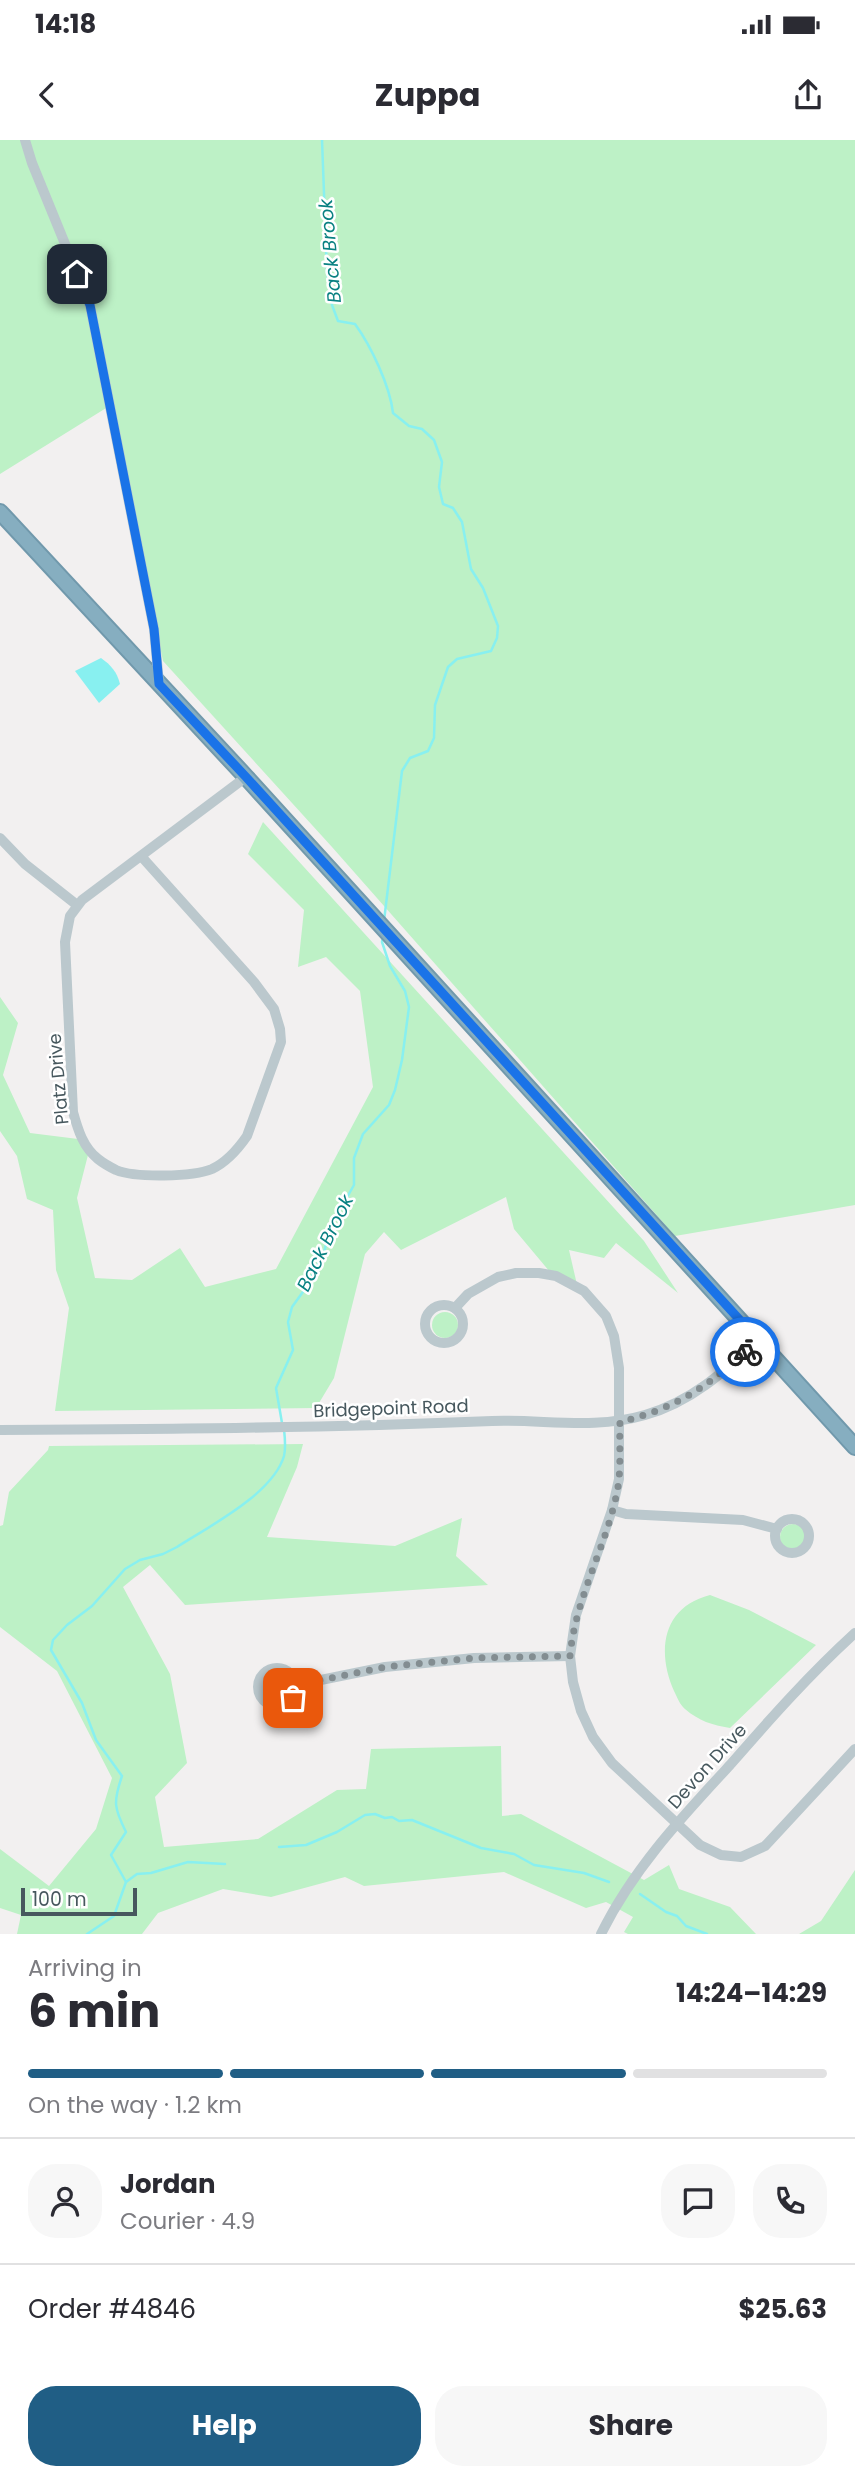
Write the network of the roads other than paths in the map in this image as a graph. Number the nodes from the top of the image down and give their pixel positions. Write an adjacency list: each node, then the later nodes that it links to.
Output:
1 (25, 140): 3 (street)
2 (0, 512): 3 (highway)
3 (159, 684): 4 (highway)
4 (246, 777): 6 (street); 9 (highway)
5 (0, 838): 7 (street)
6 (141, 856): 7 (street); 7 (street, Platz Drive)
7 (77, 905)
8 (455, 1308): 10 (street)
9 (758, 1340): 10 (street, Bridgepoint Road); 12 (highway)
10 (620, 1422): 11 (street, Bridgepoint Road); 13 (street)
11 (0, 1430)
12 (855, 1447)
13 (612, 1510): 14 (street); 16 (street)
14 (777, 1529)
15 (855, 1633): 19 (street, Devon Drive)
16 (570, 1656): 17 (street); 19 (street)
17 (296, 1685)
18 (855, 1749): 19 (street)
19 (677, 1823): 20 (street, Devon Drive)
20 (601, 1934)

